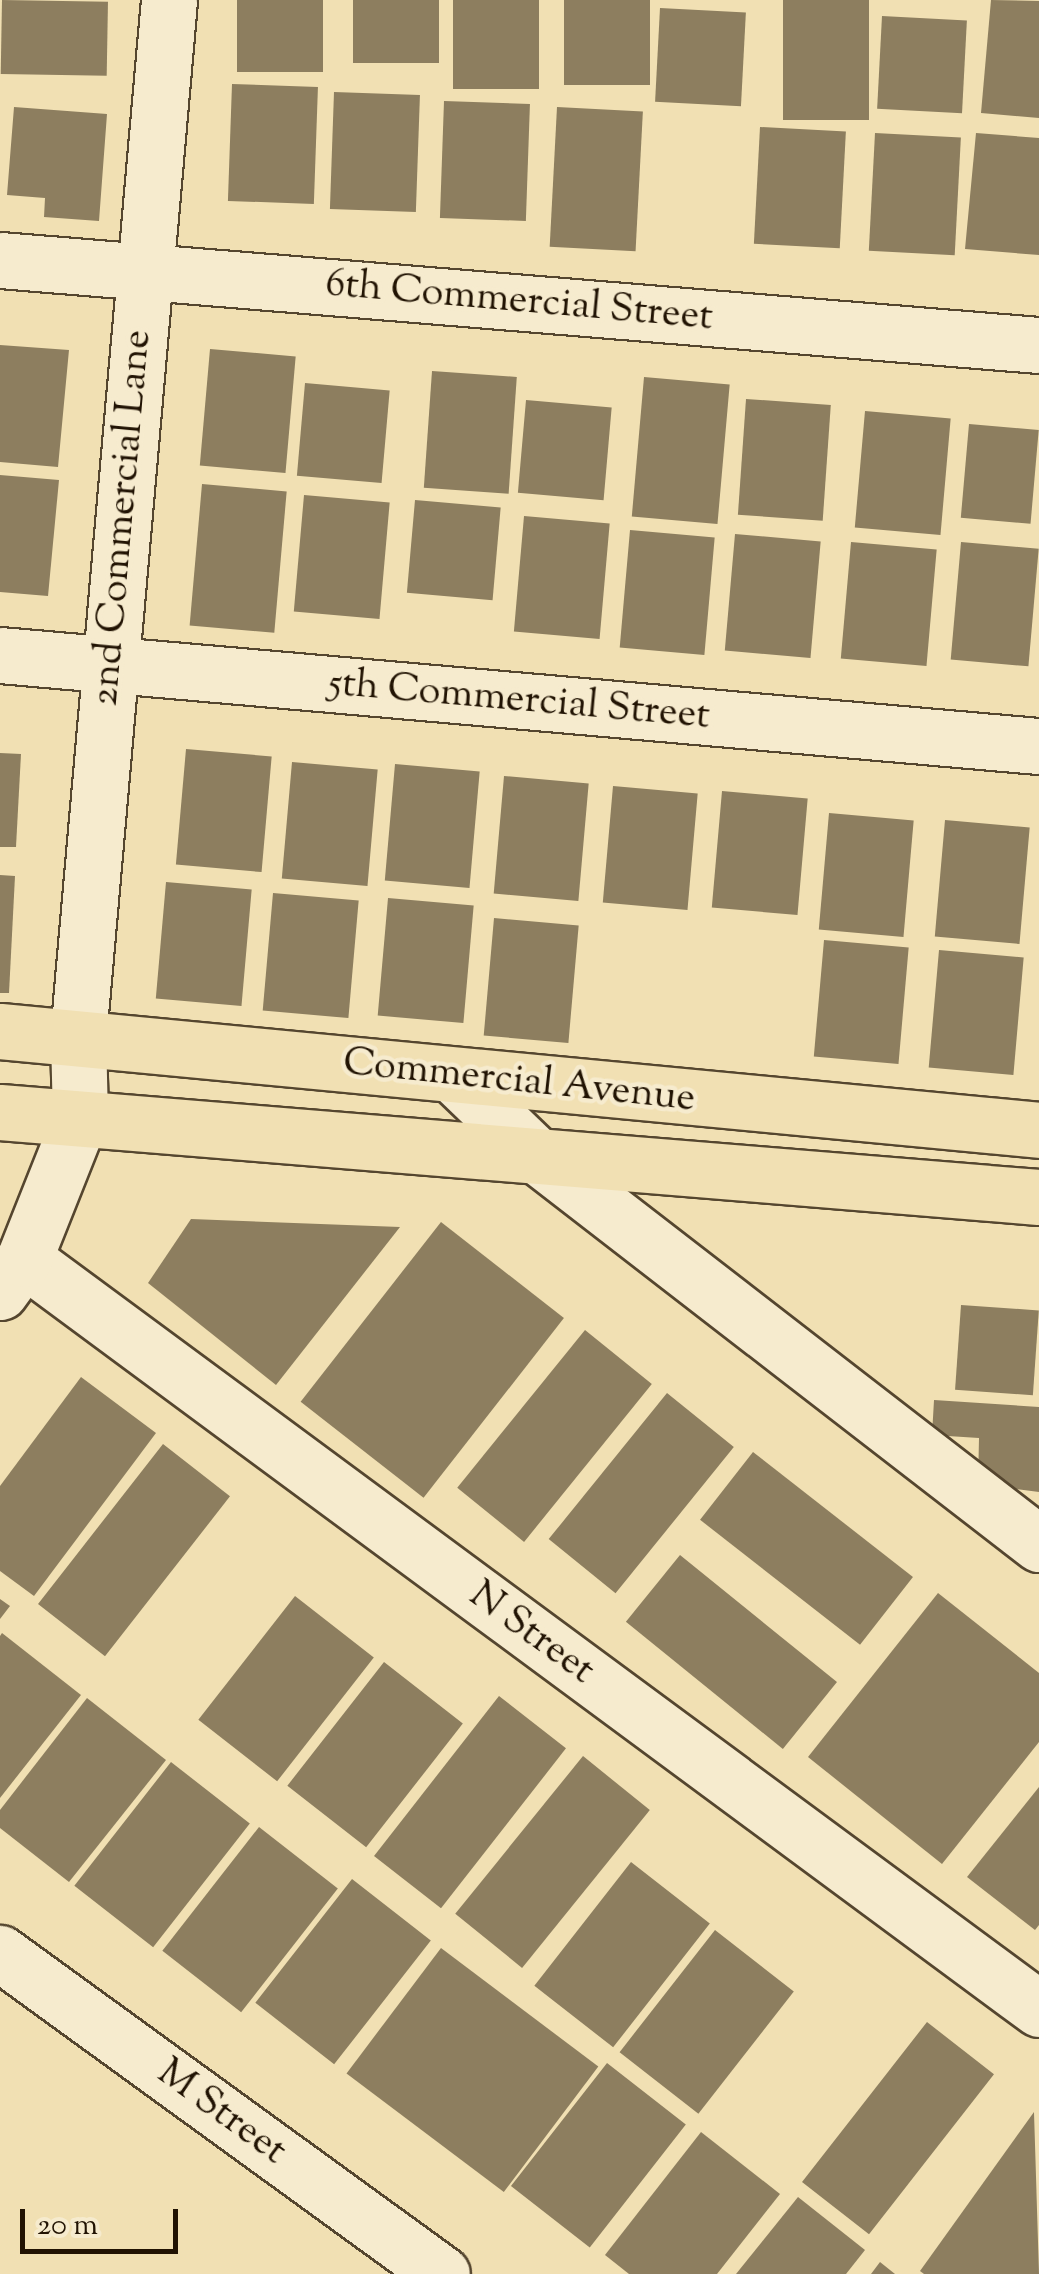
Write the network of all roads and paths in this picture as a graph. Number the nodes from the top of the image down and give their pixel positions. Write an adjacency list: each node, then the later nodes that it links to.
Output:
1 (169, 0): 3 (street, 2nd Commercial Lane)
2 (0, 260): 3 (street, 6th Commercial Street)
3 (145, 272): 4 (street, 6th Commercial Street); 6 (street, 2nd Commercial Lane)
4 (1039, 344)
5 (0, 655): 6 (street, 5th Commercial Street)
6 (110, 665): 7 (street, 5th Commercial Street); 9 (street, 2nd Commercial Lane)
7 (1039, 746)
8 (0, 1031): 9 (main road, Commercial Avenue)
9 (78, 1036): 10 (main road, Commercial Avenue); 12 (street, 2nd Commercial Lane)
10 (456, 1078): 13 (main road, Commercial Avenue); 14 (street)
11 (0, 1112): 12 (main road, Commercial Avenue)
12 (80, 1118): 14 (main road, Commercial Avenue); 16 (street)
13 (1039, 1130)
14 (536, 1155): 15 (main road, Commercial Avenue); 17 (street)
15 (1039, 1197)
16 (12, 1276): 19 (street, N Street)
17 (1039, 1544)
18 (0, 1953): 20 (street, M Street)
19 (1039, 2009)
20 (442, 2274)

